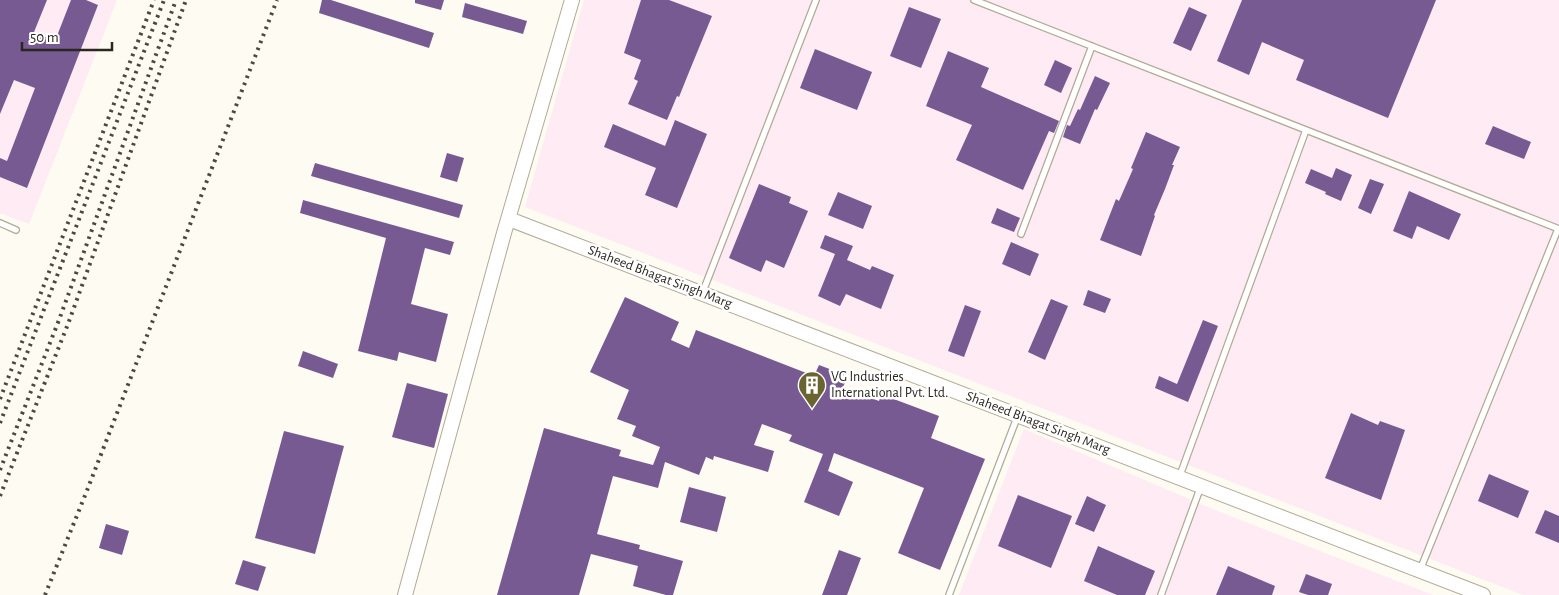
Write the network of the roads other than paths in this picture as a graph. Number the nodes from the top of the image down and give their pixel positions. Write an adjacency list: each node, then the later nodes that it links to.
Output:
1 (572, 0): 6 (street)
2 (816, 0): 11 (lane)
3 (974, 0): 4 (lane)
4 (1092, 46): 5 (lane); 10 (lane)
5 (1306, 130): 8 (lane); 13 (lane)
6 (509, 219): 11 (street, Shaheed Bhagat Singh Marg); 16 (street)
7 (0, 223): 9 (lane)
8 (1558, 229): 15 (lane)
9 (16, 230)
10 (1021, 234)
11 (702, 294): 12 (street, Shaheed Bhagat Singh Marg)
12 (1018, 415): 13 (street, Shaheed Bhagat Singh Marg); 17 (lane)
13 (1179, 478): 14 (street, Shaheed Bhagat Singh Marg)
14 (1201, 486): 15 (street, Shaheed Bhagat Singh Marg); 18 (lane)
15 (1420, 571): 19 (street, Shaheed Bhagat Singh Marg)
16 (405, 595)
17 (949, 595)
18 (1161, 595)
19 (1483, 595)

